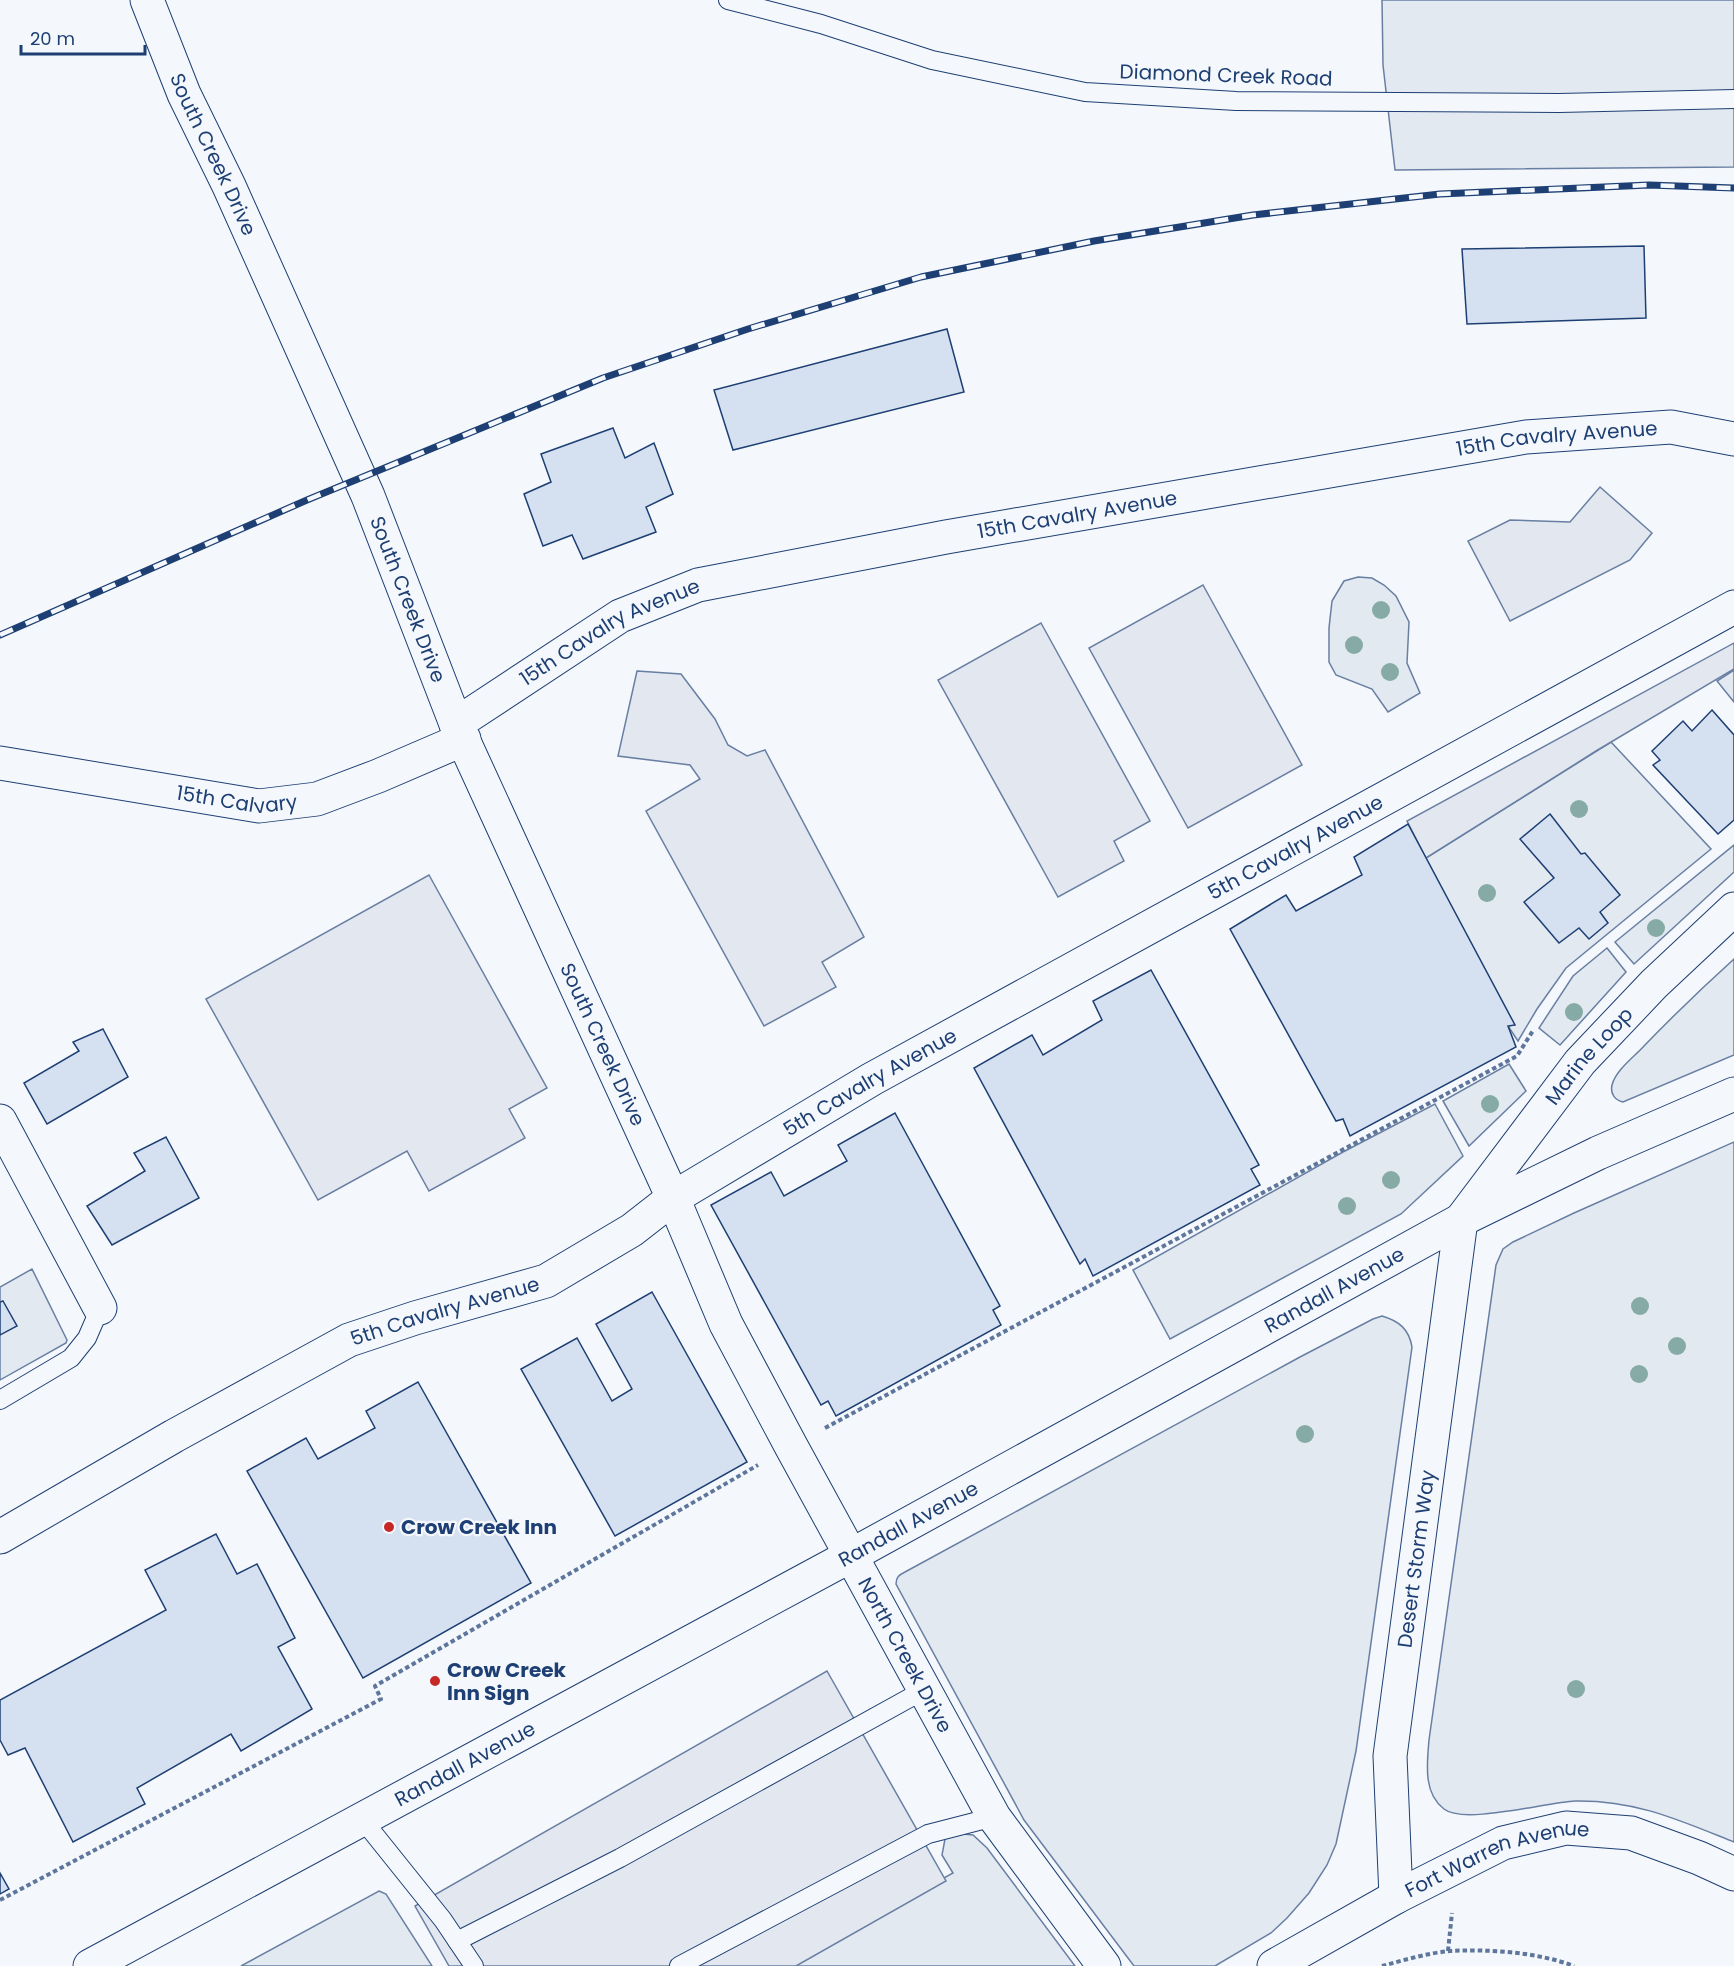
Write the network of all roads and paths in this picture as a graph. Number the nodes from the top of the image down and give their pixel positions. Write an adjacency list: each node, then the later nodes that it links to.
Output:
1 (147, 0): 6 (street, South Creek Drive)
2 (728, 0): 3 (lane, Diamond Creek Road)
3 (1734, 99)
4 (1734, 440): 6 (street, 15th Cavalry Avenue)
5 (1734, 607): 12 (street, 5th Cavalry Avenue)
6 (460, 732): 7 (street, 15th Calvary); 12 (street, South Creek Drive)
7 (0, 763)
8 (1734, 909): 13 (street, Marine Loop)
9 (1534, 1029): 16 (path)
10 (1734, 1094): 13 (street, Randall Avenue)
11 (0, 1121): 14 (street)
12 (673, 1198): 16 (street, North Creek Drive); 17 (street, 5th Cavalry Avenue)
13 (1461, 1220): 18 (street, Randall Avenue); 23 (street, Desert Storm Way)
14 (100, 1308): 15 (lane)
15 (0, 1400)
16 (791, 1446): 18 (street, North Creek Drive); 24 (path)
17 (0, 1537)
18 (850, 1556): 19 (street, North Creek Drive); 21 (street, Randall Avenue)
19 (924, 1690): 20 (street, North Creek Drive); 25 (lane)
20 (994, 1817): 28 (lane); 29 (street, North Creek Drive)
21 (362, 1819): 25 (lane); 26 (street, Randall Avenue)
22 (1734, 1874): 23 (street, Fort Warren Avenue)
23 (1396, 1897): 30 (street, Fort Warren Avenue)
24 (0, 1900)
25 (457, 1941): 27 (lane)
26 (90, 1966)
27 (474, 1966)
28 (679, 1966)
29 (1104, 1966)
30 (1274, 1966)
31 (1382, 1966): 32 (path)
32 (1574, 1966)

